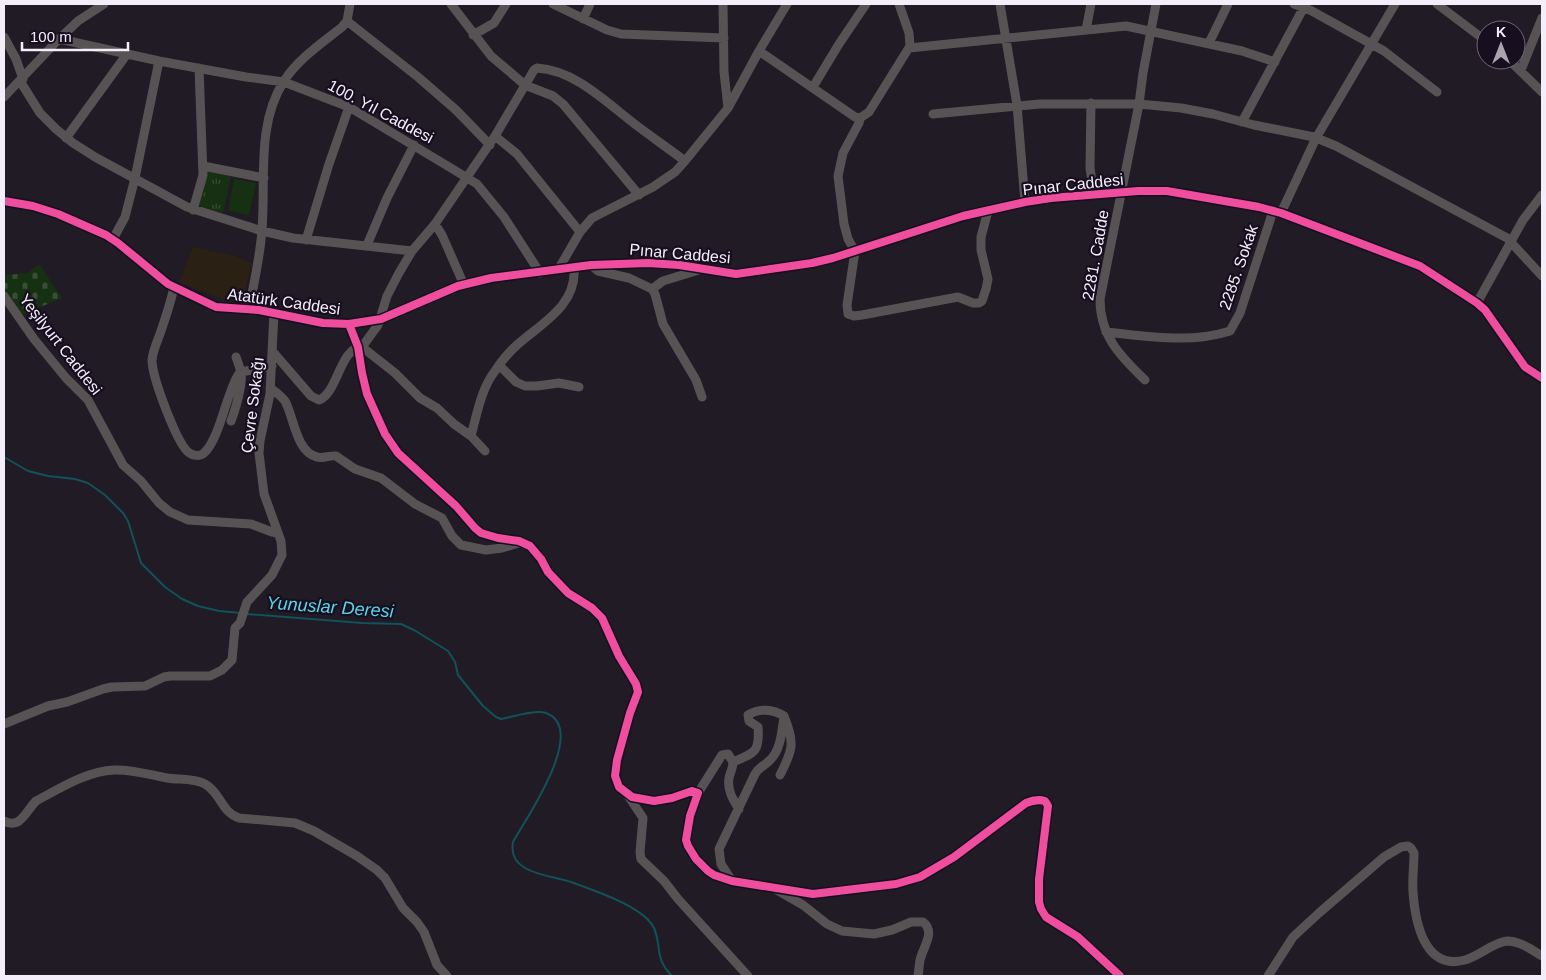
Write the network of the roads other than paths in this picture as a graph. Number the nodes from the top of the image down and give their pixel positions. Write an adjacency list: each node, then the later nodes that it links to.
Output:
1 (104, 4): 29 (street)
2 (350, 4): 20 (street)
3 (451, 4): 25 (street)
4 (506, 4): 25 (street)
5 (553, 4): 21 (street)
6 (590, 4): 21 (street)
7 (724, 4): 27 (street)
8 (866, 4): 43 (street)
9 (899, 4): 32 (street)
10 (1000, 4): 28 (street)
11 (1091, 4): 22 (street)
12 (1156, 4): 23 (street, 2281. Cadde)
13 (1228, 4): 30 (street)
14 (1294, 4): 18 (street)
15 (1395, 4): 31 (street, 2285. Sokak)
16 (1436, 4): 24 (street)
17 (784, 6): 33 (street)
18 (1304, 7): 31 (street); 37 (street)
19 (1542, 18): 35 (street)
20 (347, 20): 41 (street); 58 (street)
21 (583, 20): 27 (street)
22 (1086, 30): 23 (street); 28 (street)
23 (1152, 31): 30 (street); 48 (street, 2281. Cadde)
24 (1476, 34)
25 (473, 35): 42 (street)
26 (4, 37): 40 (street)
27 (724, 38): 51 (street)
28 (1005, 39): 32 (street); 49 (street)
29 (58, 40): 34 (street, 100. Yıl Caddesi); 40 (street)
30 (1209, 43): 37 (street)
31 (1372, 43): 44 (street); 57 (street, 2285. Sokak)
32 (909, 48): 53 (street)
33 (759, 50): 43 (street); 51 (street)
34 (128, 54): 36 (street, 100. Yıl Caddesi); 56 (street)
35 (1526, 56)
36 (159, 61): 38 (street, 100. Yıl Caddesi); 63 (street)
37 (1275, 62): 54 (street)
38 (198, 68): 41 (street, 100. Yıl Caddesi); 61 (street)
39 (1520, 70): 45 (street)
40 (22, 80): 46 (street); 56 (street)
41 (284, 82): 50 (street, 100. Yıl Caddesi); 64 (street)
42 (525, 85): 55 (street); 60 (street); 67 (street)
43 (813, 87): 53 (street)
44 (1437, 92)
45 (1542, 92)
46 (4, 97)
47 (1091, 103): 48 (street); 49 (street); 66 (street)
48 (1139, 104): 54 (street); 65 (street, 2281. Cadde)
49 (1017, 106): 52 (street); 70 (street)
50 (349, 107): 59 (street, 100. Yıl Caddesi); 78 (street)
51 (728, 108): 60 (street)
52 (932, 114)
53 (860, 118): 82 (street)
54 (1242, 122): 57 (street)
55 (495, 136): 58 (street); 76 (street)
56 (66, 138): 63 (street)
57 (1316, 138): 73 (street, 2285. Sokak); 79 (street)
58 (490, 145): 62 (street)
59 (414, 146): 62 (street, 100. Yıl Caddesi); 80 (street)
60 (686, 161): 67 (street)
61 (203, 166): 64 (street); 71 (street)
62 (467, 177): 74 (street); 87 (street, 100. Yıl Caddesi)
63 (135, 178): 71 (street); 77 (street)
64 (264, 178): 75 (street)
65 (1121, 192): 66 (street, Pınar Caddesi); 73 (street, Pınar Caddesi); 98 (street, 2281. Cadde)
66 (1094, 194): 70 (street, Pınar Caddesi)
67 (639, 195): 76 (street)
68 (1542, 196): 79 (street)
69 (4, 201): 77 (street, Atatürk Caddesi)
70 (1025, 202): 72 (street, Pınar Caddesi)
71 (193, 210): 75 (street)
72 (988, 211): 82 (street, Pınar Caddesi); 82 (street)
73 (1277, 212): 93 (street, Pınar Caddesi); 98 (street, 2285. Sokak)
74 (434, 224): 81 (street); 89 (street)
75 (262, 232): 78 (street); 94 (street)
76 (580, 232): 86 (street)
77 (113, 239): 90 (street, Atatürk Caddesi)
78 (306, 240): 80 (street)
79 (1511, 241): 88 (street); 93 (street)
80 (366, 245): 81 (street)
81 (412, 251): 96 (street)
82 (855, 251): 85 (street, Pınar Caddesi)
83 (591, 265): 84 (street, Pınar Caddesi); 85 (street, Pınar Caddesi); 91 (street)
84 (574, 268): 86 (street, Pınar Caddesi); 102 (street)
85 (702, 269): 91 (street)
86 (558, 270): 87 (street, Pınar Caddesi)
87 (540, 273): 89 (street, Pınar Caddesi)
88 (1542, 276)
89 (464, 285): 96 (street, Atatürk Caddesi)
90 (174, 287): 94 (street, Atatürk Caddesi); 104 (street)
91 (652, 289): 109 (street)
92 (4, 296): 113 (street, Yeşilyurt Caddesi)
93 (1477, 303): 105 (street, Pınar Caddesi)
94 (249, 309): 95 (street, Atatürk Caddesi)
95 (274, 312): 97 (street, Atatürk Caddesi); 100 (street, Çevre Sokağı)
96 (381, 319): 97 (street, Atatürk Caddesi); 99 (street)
97 (349, 324): 99 (street)
98 (1106, 332): 106 (street, 2281. Cadde)
99 (360, 347): 100 (street); 111 (street); 114 (street)
100 (273, 352): 103 (street, Çevre Sokağı)
101 (236, 357): 104 (street)
102 (499, 365): 107 (street); 111 (street)
103 (272, 366): 104 (street); 108 (street, Çevre Sokağı)
104 (241, 372): 110 (street)
105 (1542, 378)
106 (1145, 380)
107 (578, 387)
108 (270, 388): 113 (street, Çevre Sokağı); 114 (street)
109 (702, 397)
110 (231, 421)
111 (471, 436): 112 (street)
112 (485, 451)
113 (278, 533): 116 (street, Çevre Sokağı)
114 (522, 542): 120 (street)
115 (784, 716): 117 (street); 118 (street); 122 (street)
116 (4, 724)
117 (733, 762): 119 (street); 122 (street)
118 (780, 775)
119 (698, 793): 121 (street); 125 (street)
120 (627, 794): 121 (street); 123 (street)
121 (650, 800): 123 (street)
122 (738, 809): 125 (street)
123 (642, 816): 129 (street)
124 (6, 825): 128 (street)
125 (732, 881): 126 (street)
126 (774, 887): 130 (street); 131 (street)
127 (1542, 956): 132 (street)
128 (447, 976)
129 (748, 976)
130 (918, 976)
131 (1120, 976)
132 (1268, 976)

